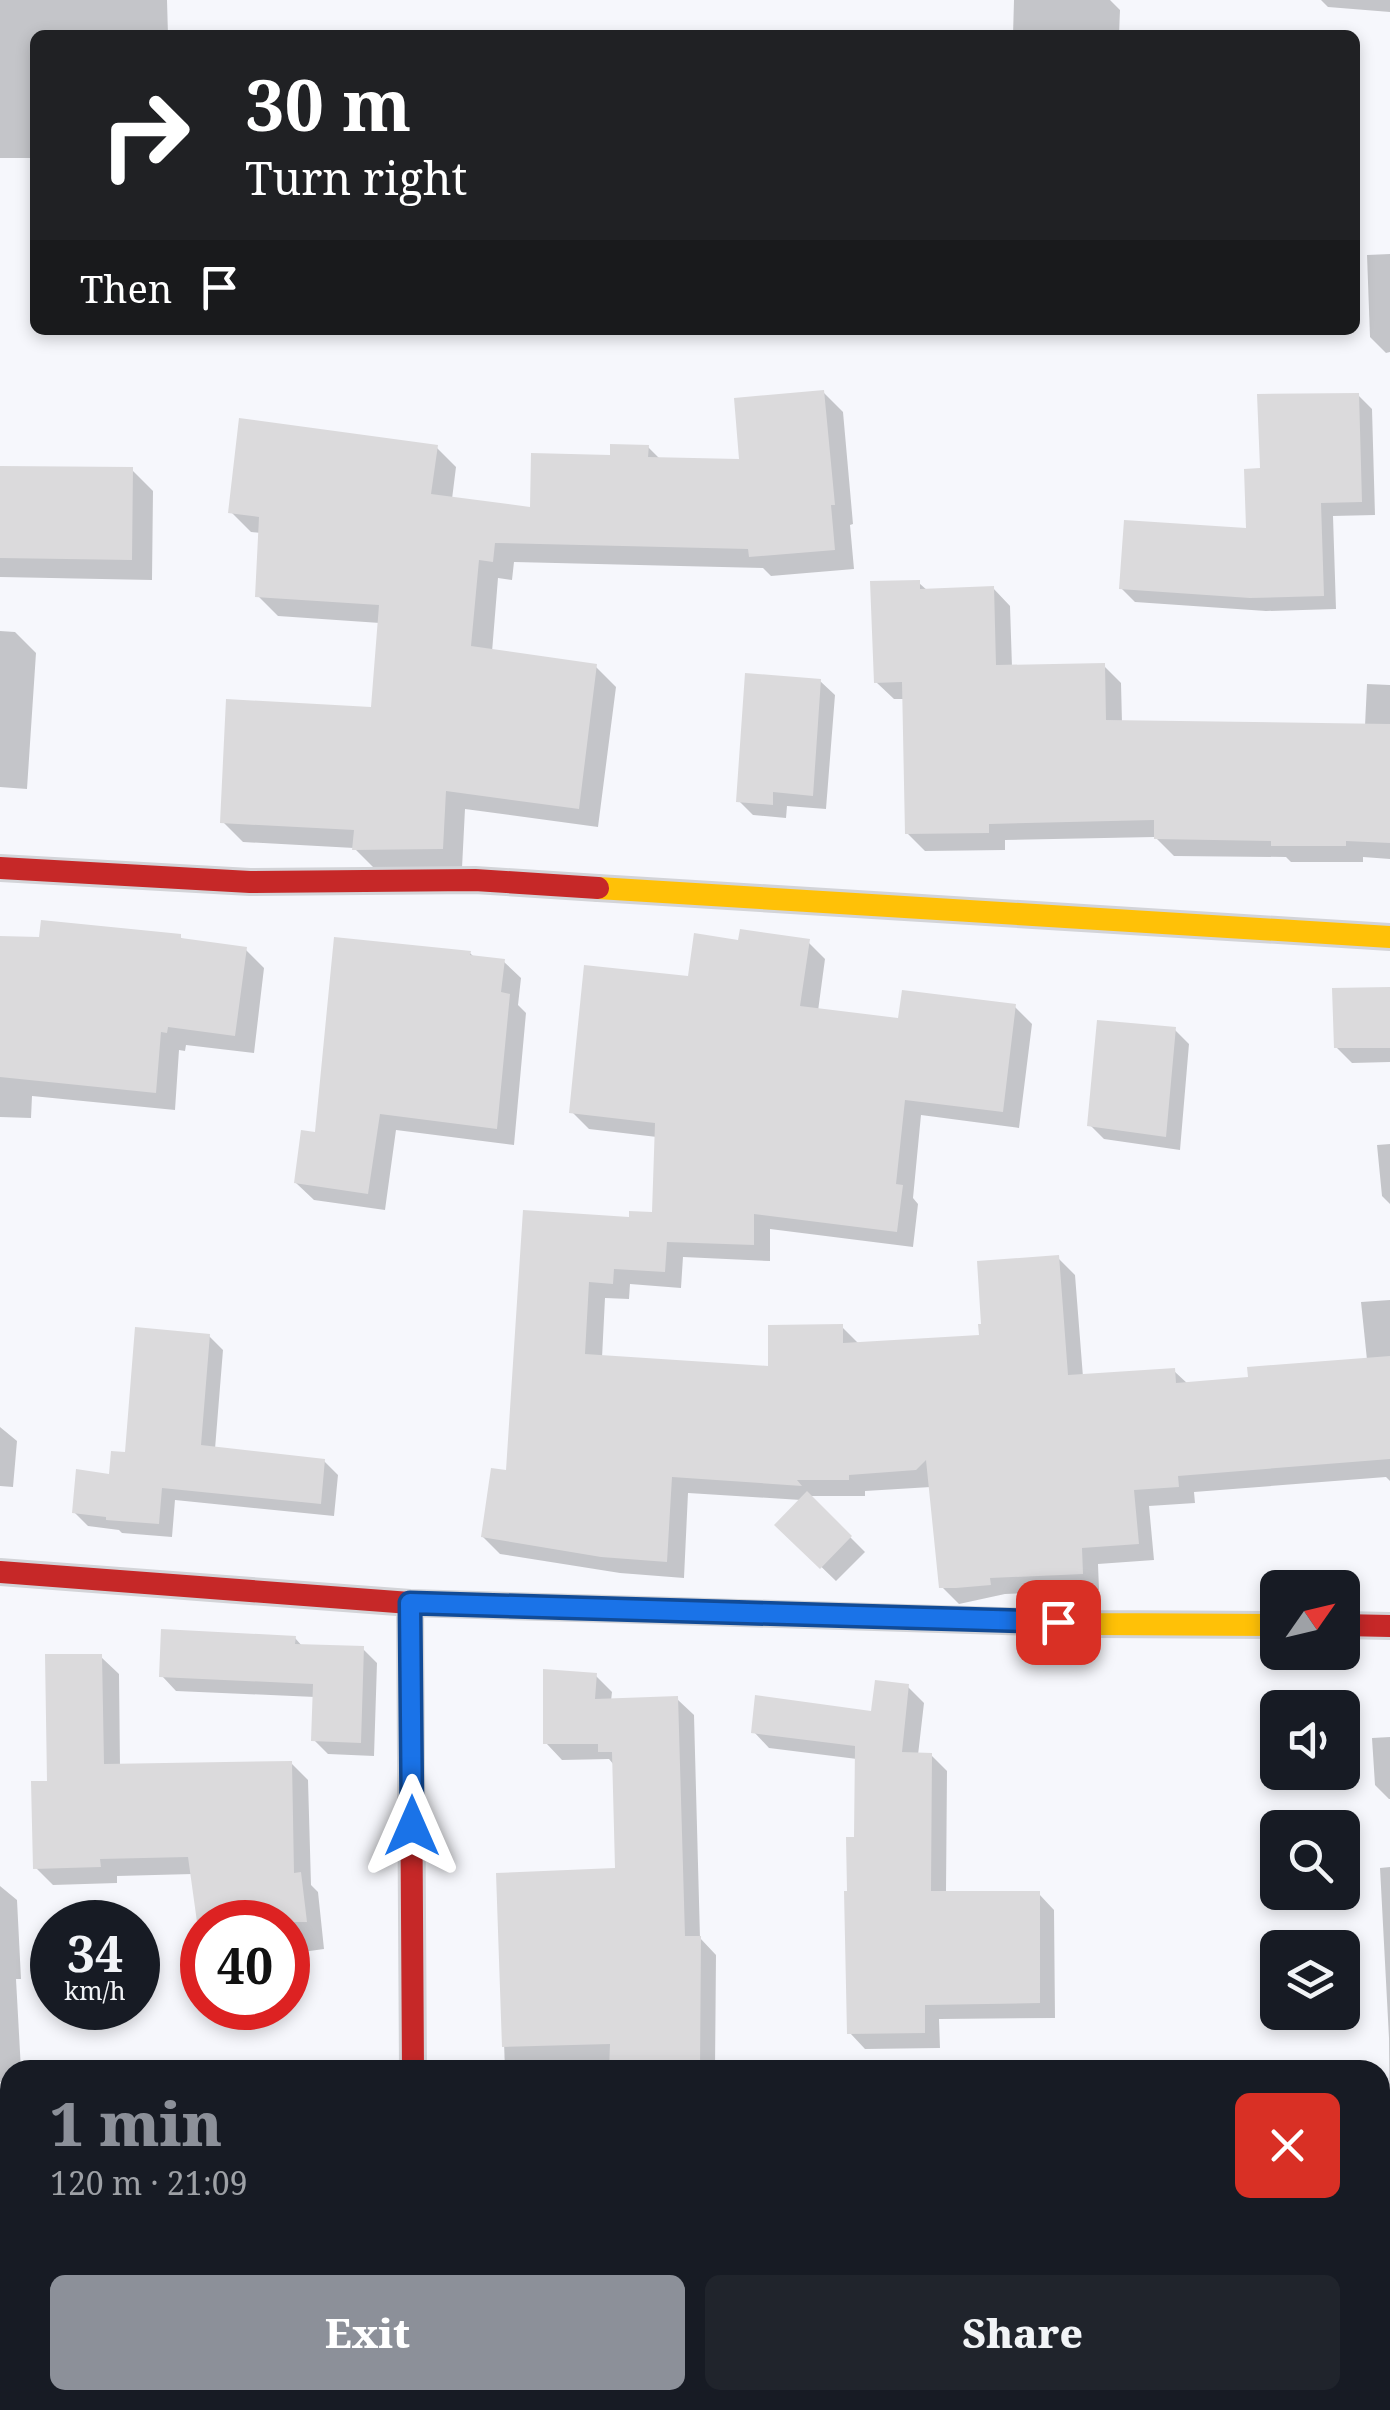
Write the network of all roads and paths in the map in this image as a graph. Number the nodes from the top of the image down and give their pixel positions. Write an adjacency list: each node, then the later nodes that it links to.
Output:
1 (0, 868): 2 (street)
2 (1390, 937)
3 (0, 1572): 4 (street)
4 (410, 1603): 5 (street); 8 (street)
5 (1260, 1625)
6 (1360, 1625): 7 (street)
7 (1390, 1626)
8 (413, 2060)

